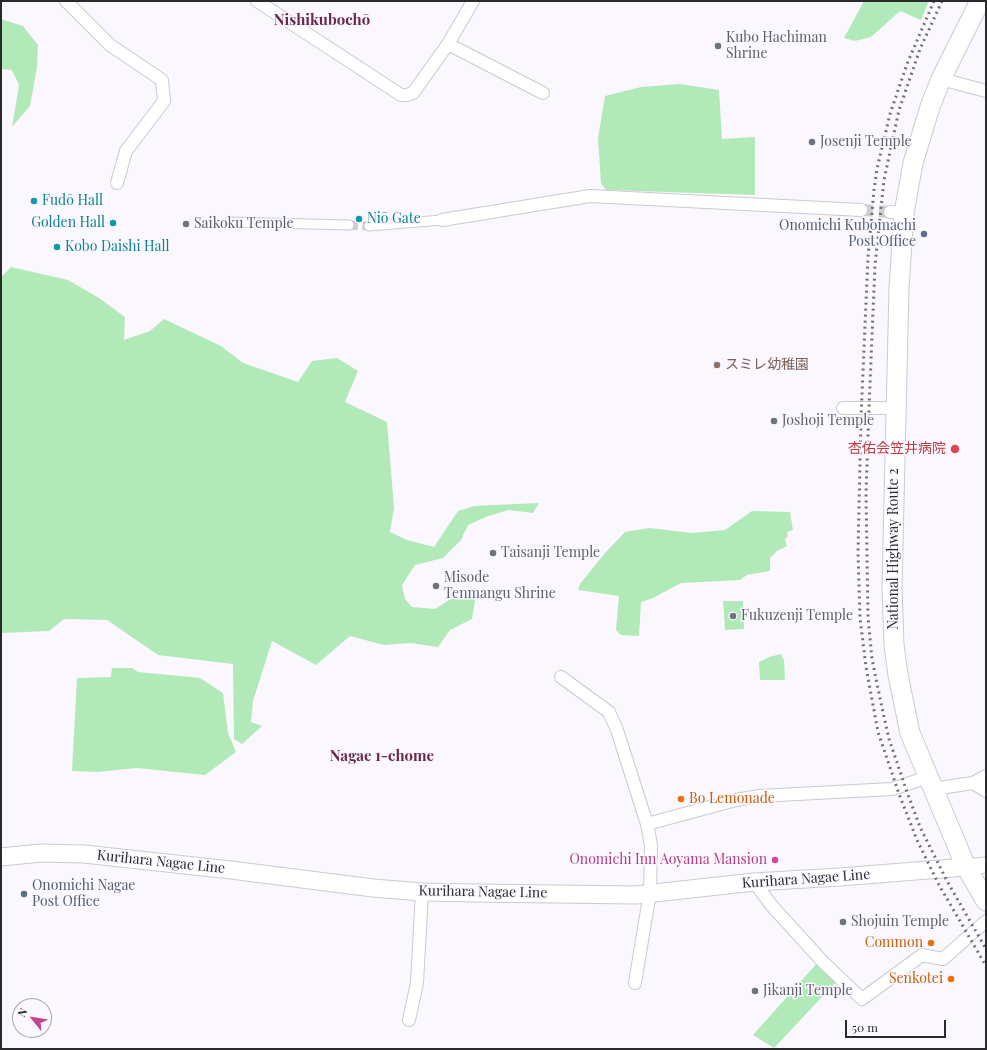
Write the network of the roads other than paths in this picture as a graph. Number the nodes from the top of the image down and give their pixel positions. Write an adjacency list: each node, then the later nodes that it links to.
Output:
1 (66, 1): 9 (street)
2 (257, 1): 5 (street)
3 (473, 1): 5 (street)
4 (980, 1): 6 (highway, National Highway Route 2)
5 (448, 44): 8 (street)
6 (941, 79): 7 (street); 16 (highway, National Highway Route 2)
7 (986, 91)
8 (543, 93)
9 (117, 183)
10 (861, 210): 11 (street)
11 (442, 220): 14 (street)
12 (229, 222): 13 (street)
13 (350, 225)
14 (369, 226)
15 (843, 408): 16 (street)
16 (896, 408): 19 (highway, National Highway Route 2)
17 (561, 677): 22 (street)
18 (986, 776): 20 (street)
19 (931, 783): 20 (street); 22 (street); 25 (highway, National Highway Route 2)
20 (973, 783): 21 (street)
21 (986, 791)
22 (648, 824): 28 (street)
23 (1, 857): 27 (main road, Kurihara Nagae Line)
24 (986, 866): 25 (street)
25 (966, 867): 26 (main road, Kurihara Nagae Line); 29 (highway, National Highway Route 2)
26 (754, 882): 28 (main road, Kurihara Nagae Line); 30 (street)
27 (422, 892): 28 (main road, Kurihara Nagae Line); 32 (street)
28 (650, 892): 31 (street)
29 (986, 901)
30 (986, 921)
31 (635, 983)
32 (409, 1020)

